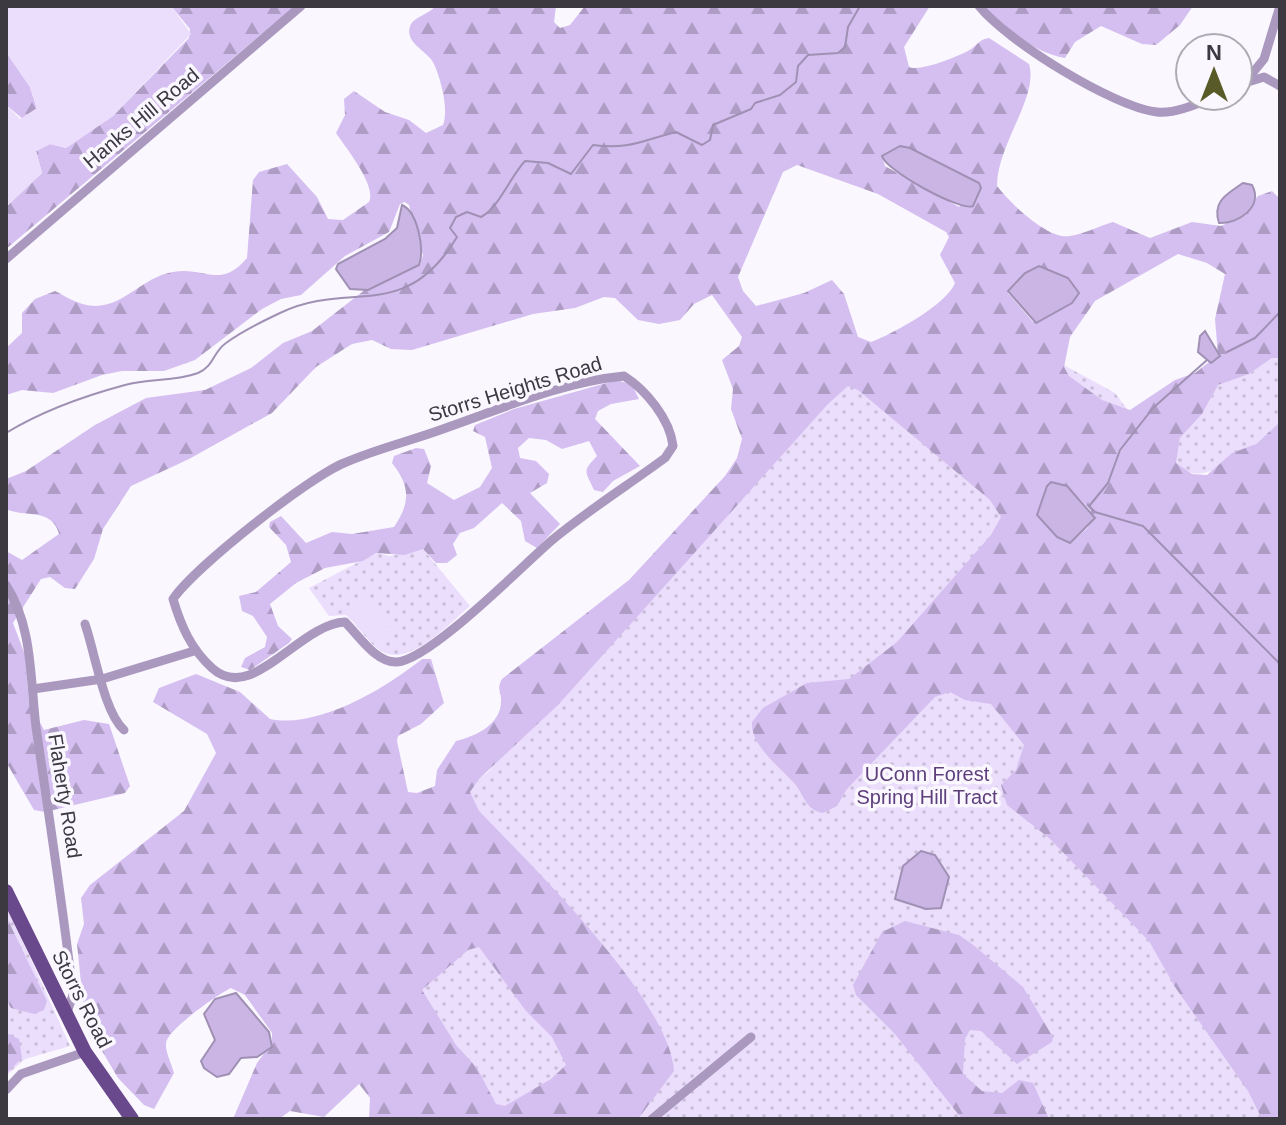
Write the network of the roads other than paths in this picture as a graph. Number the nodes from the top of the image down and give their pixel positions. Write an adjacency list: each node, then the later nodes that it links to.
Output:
1 (301, 6): 10 (street, Hanks Hill Road)
2 (979, 6): 9 (street)
3 (1280, 6): 4 (street)
4 (1264, 59): 5 (street); 6 (street)
5 (1254, 70)
6 (1271, 79): 7 (street); 8 (street)
7 (1254, 81)
8 (1280, 86)
9 (1174, 109)
10 (6, 259)
11 (6, 585): 15 (street, Flaherty Road)
12 (85, 624): 14 (street)
13 (194, 651): 13 (street, Storrs Heights Road); 14 (street)
14 (102, 679): 15 (street); 16 (street)
15 (33, 689): 18 (street, Flaherty Road)
16 (124, 730)
17 (6, 891): 18 (main road, Storrs Road)
18 (66, 1015): 20 (main road, Storrs Road)
19 (751, 1037): 23 (street)
20 (85, 1052): 21 (street); 22 (main road, Storrs Road)
21 (6, 1090)
22 (132, 1119)
23 (652, 1119)

